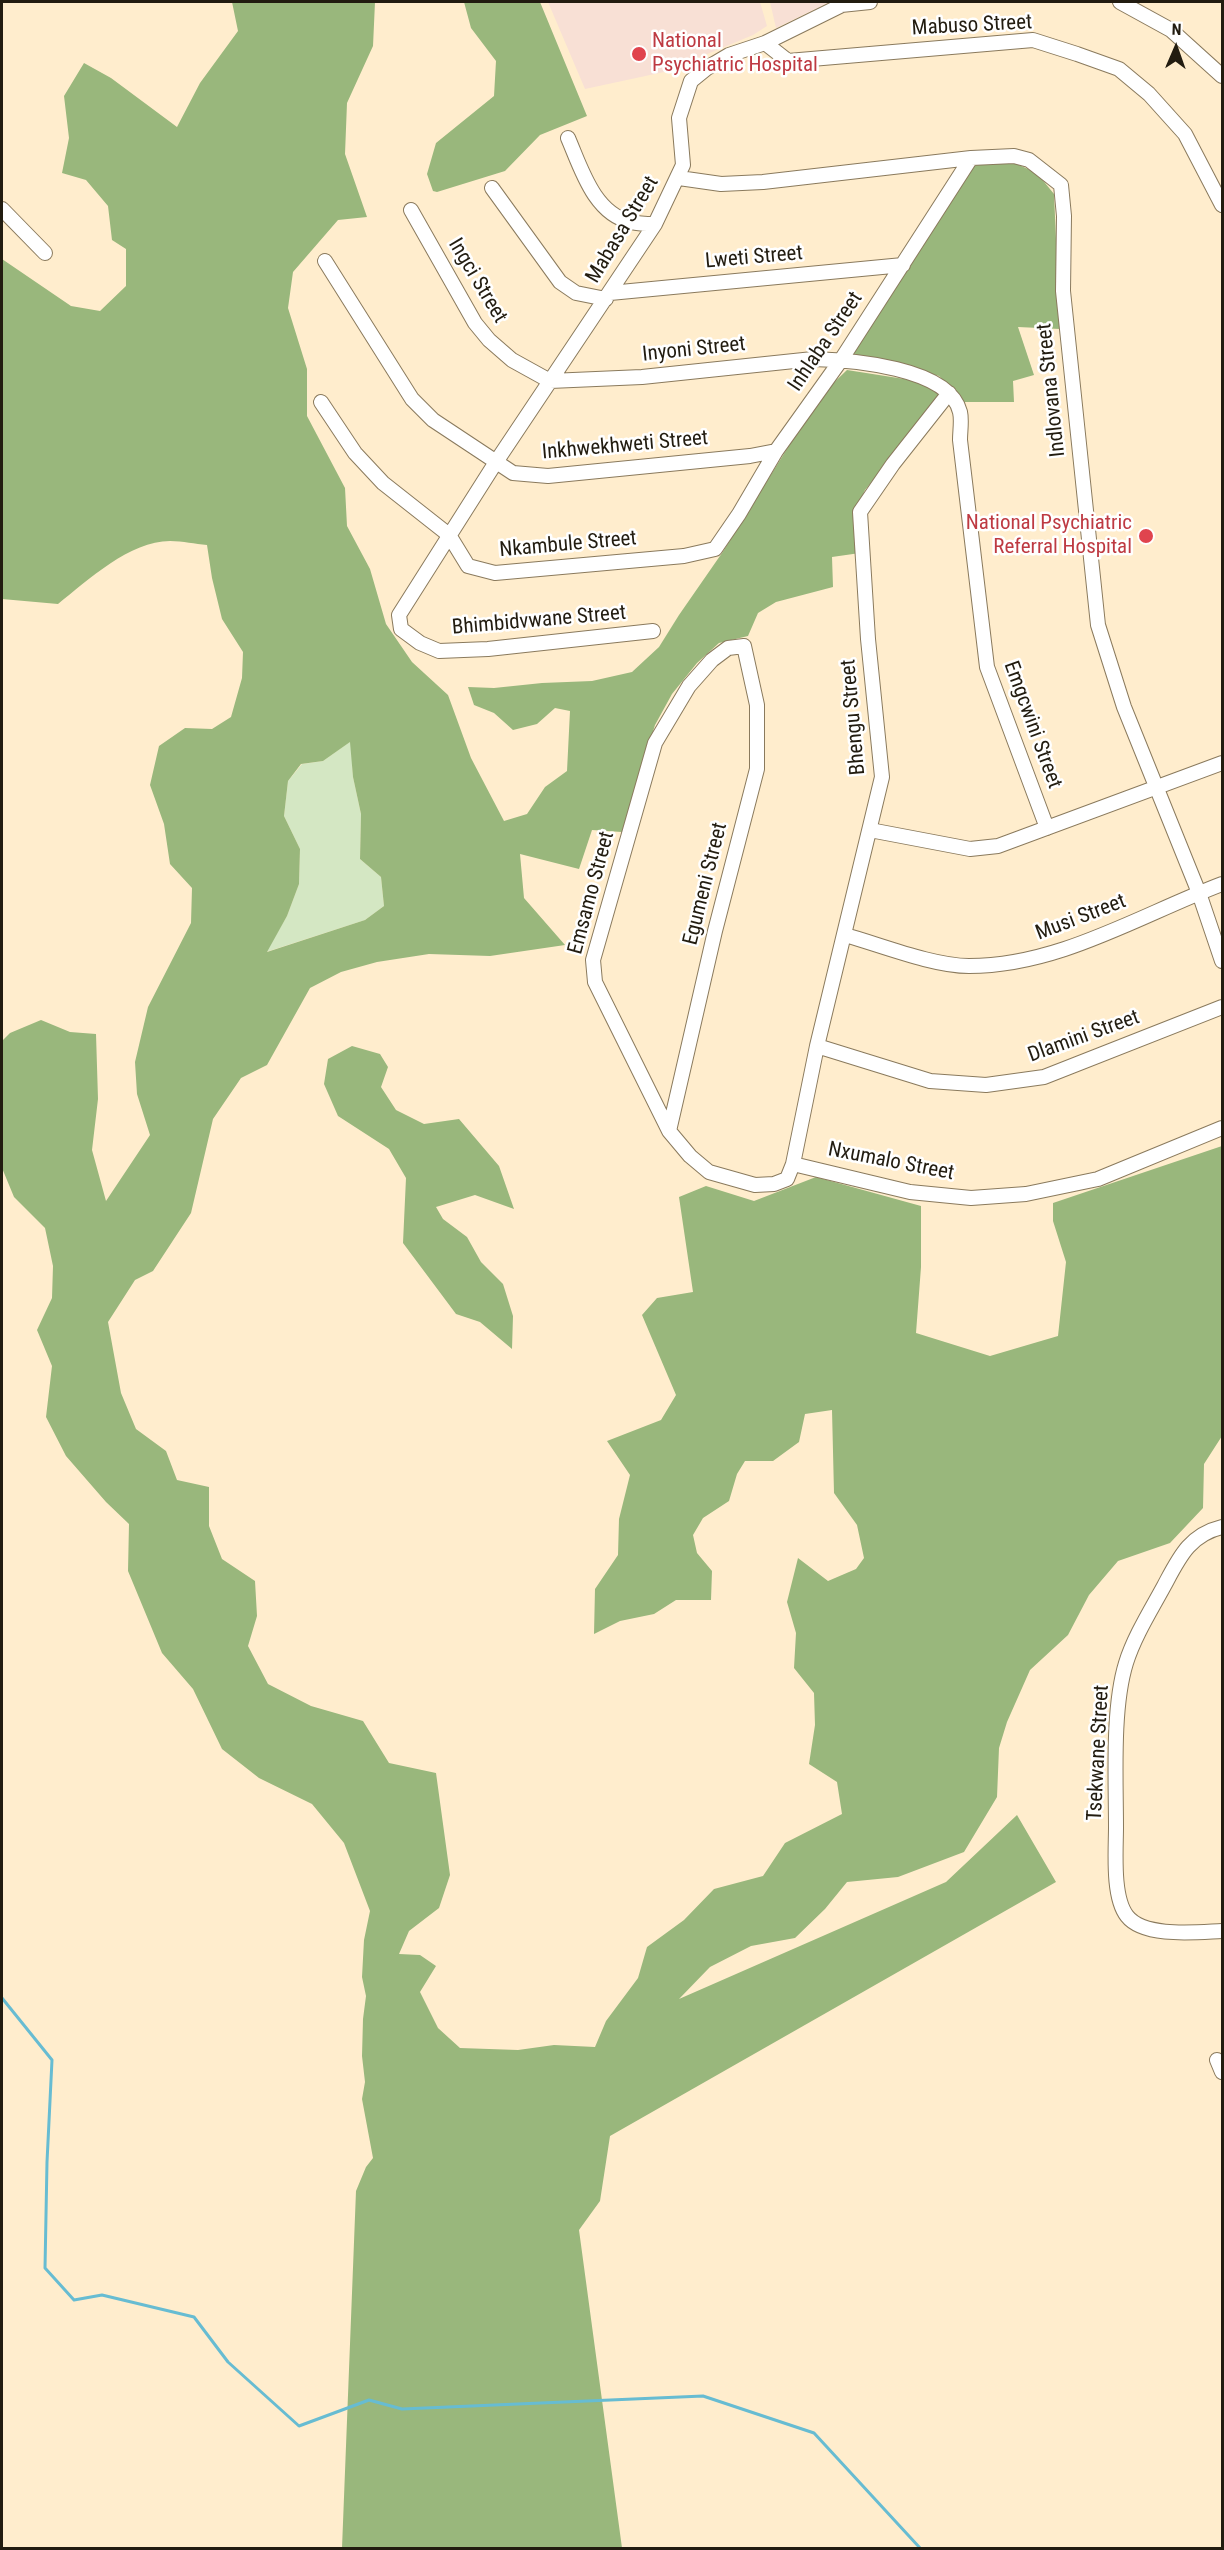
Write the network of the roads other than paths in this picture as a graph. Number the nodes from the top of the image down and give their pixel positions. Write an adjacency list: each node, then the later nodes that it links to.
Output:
1 (870, 2): 3 (street)
2 (1120, 2): 5 (street)
3 (845, 3): 4 (street, Mabasa Street)
4 (765, 43): 8 (street, Mabasa Street); 10 (street, Mabuso Street)
5 (1222, 76)
6 (568, 138): 13 (street)
7 (971, 158): 8 (street, Indlovana Street); 16 (street, Inhlaba Street); 29 (street, Indlovana Street)
8 (679, 178): 13 (street, Mabasa Street)
9 (492, 188): 17 (street, Lweti Street)
10 (1222, 205)
11 (2, 209): 14 (street)
12 (411, 210): 19 (street, Ingci Street)
13 (655, 224): 17 (street, Mabasa Street)
14 (45, 254)
15 (325, 261): 23 (street, Inkhwekhweti Street)
16 (903, 265): 17 (street, Lweti Street); 18 (street, Inhlaba Street)
17 (608, 296): 19 (street, Mabasa Street)
18 (841, 360): 19 (street, Inyoni Street); 20 (street); 22 (street, Inhlaba Street)
19 (550, 381): 23 (street, Mabasa Street)
20 (949, 393): 30 (street, Emgcwini Street); 31 (street, Bhengu Street)
21 (321, 402): 24 (street, Nkambule Street)
22 (776, 451): 23 (street, Inkhwekhweti Street); 25 (street, Inhlaba Street)
23 (496, 462): 24 (street, Mabasa Street)
24 (449, 535): 25 (street, Nkambule Street); 26 (street, Bhimbidvwane Street)
25 (715, 549)
26 (653, 631)
27 (744, 646): 39 (street, Egumeni Street); 39 (street, Emsamo Street)
28 (1222, 763): 29 (street)
29 (1158, 789): 30 (street); 33 (street, Indlovana Street)
30 (1047, 828): 31 (street)
31 (870, 830): 34 (street, Bhengu Street)
32 (1222, 884): 33 (street, Musi Street)
33 (1199, 893): 34 (street, Musi Street); 35 (street, Indlovana Street)
34 (845, 935): 37 (street, Bhengu Street)
35 (1222, 961)
36 (1222, 1007): 37 (street, Dlamini Street)
37 (817, 1046): 40 (street, Bhengu Street)
38 (1222, 1128): 40 (street, Nxumalo Street)
39 (669, 1131): 40 (street, Emsamo Street)
40 (793, 1164)
41 (1222, 1527): 42 (street, Tsekwane Street)
42 (1222, 1931)

